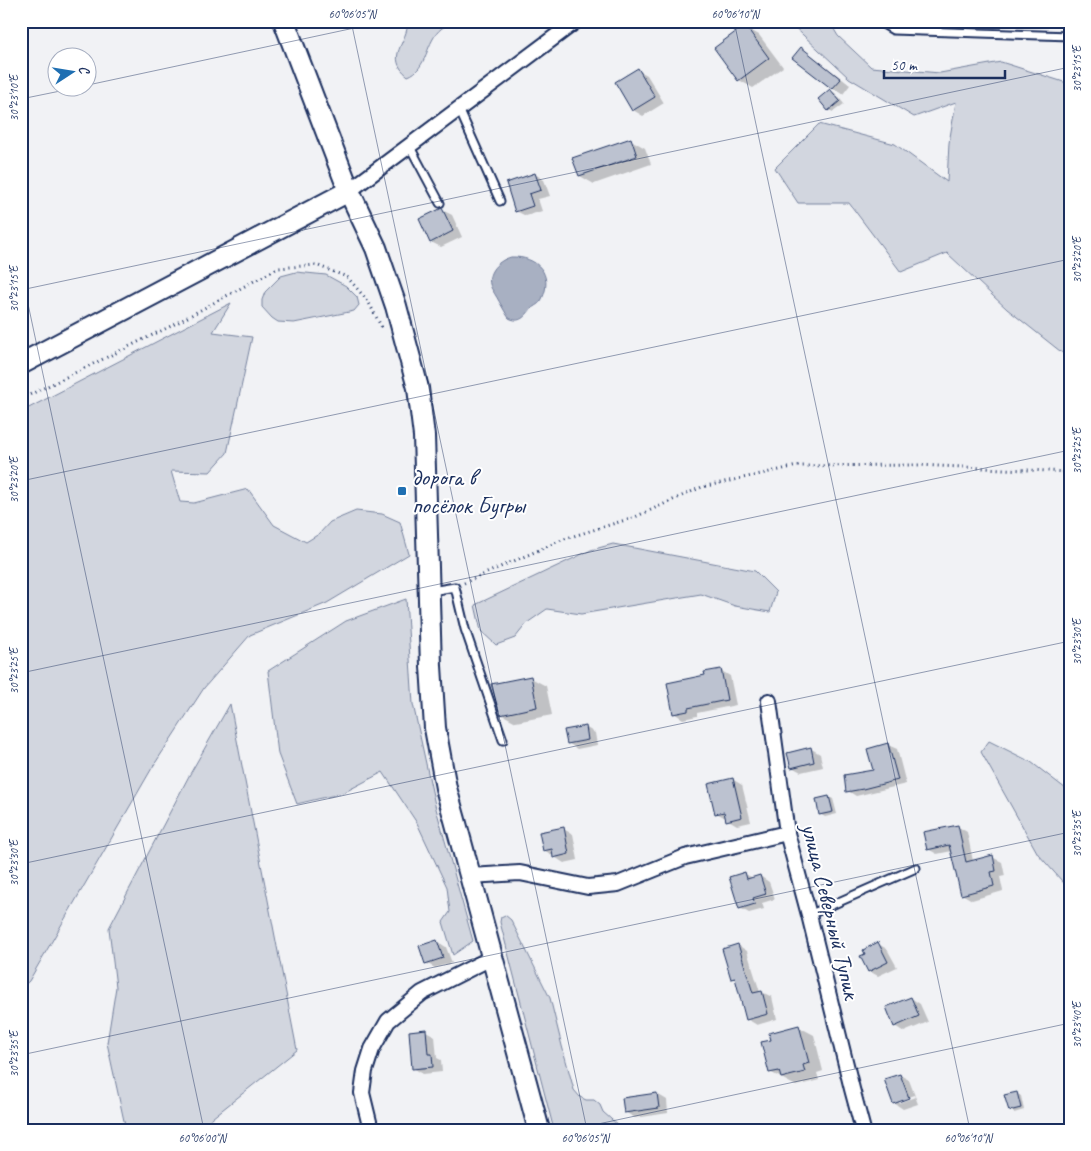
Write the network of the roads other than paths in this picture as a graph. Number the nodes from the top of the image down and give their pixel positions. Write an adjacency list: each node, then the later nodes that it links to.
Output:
1 (284, 21): 7 (main road)
2 (576, 21): 5 (street)
3 (878, 21): 4 (lane)
4 (1070, 36)
5 (459, 109): 6 (street); 8 (lane)
6 (410, 147): 7 (street); 9 (lane)
7 (349, 191): 10 (main road); 11 (main road)
8 (500, 201)
9 (440, 203)
10 (21, 364)
11 (429, 592): 13 (lane); 16 (main road)
12 (769, 701): 14 (street, улица Северный Тупик)
13 (503, 740)
14 (787, 833): 16 (street); 17 (street, улица Северный Тупик)
15 (916, 868): 17 (lane)
16 (470, 876): 18 (main road)
17 (809, 915): 21 (street, улица Северный Тупик)
18 (491, 958): 19 (street); 20 (main road)
19 (371, 1130)
20 (539, 1130)
21 (863, 1130)

